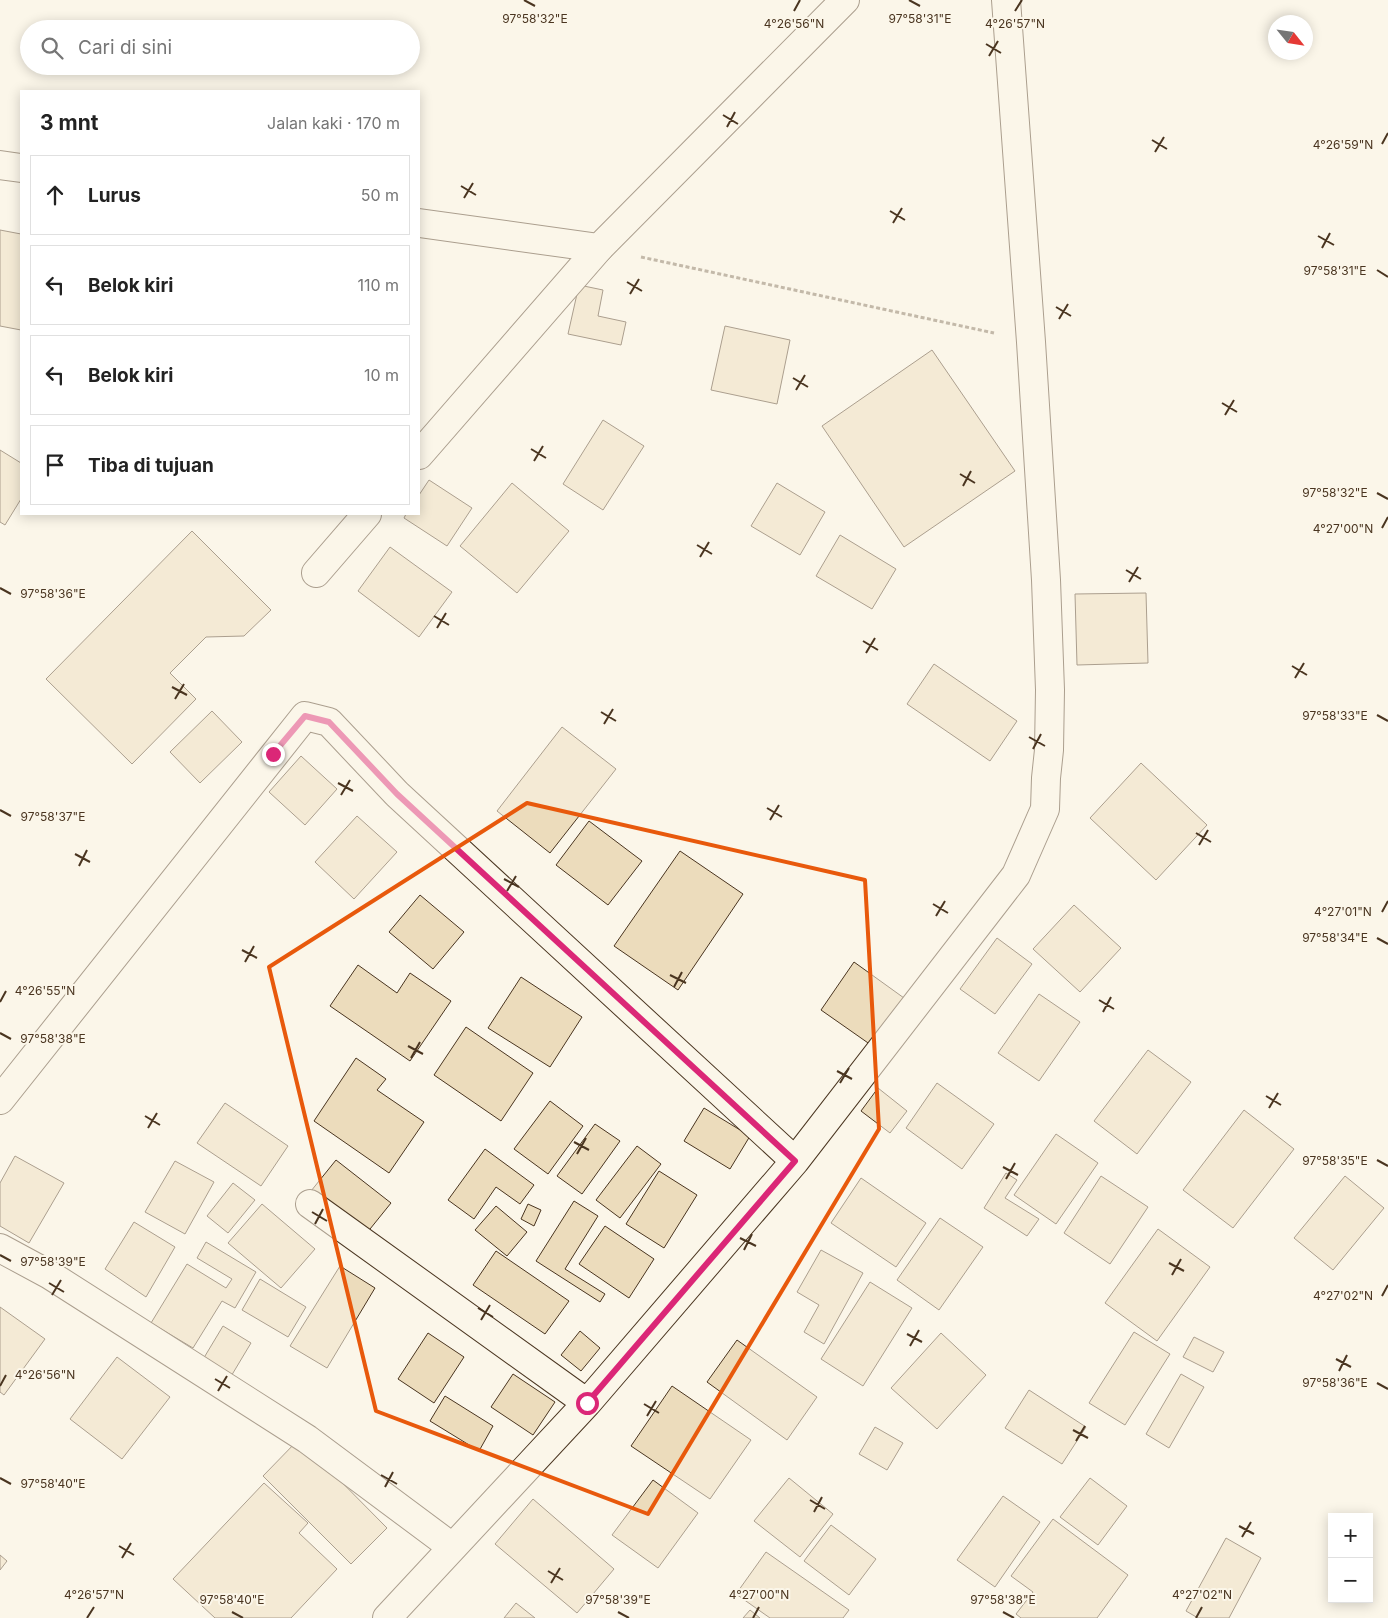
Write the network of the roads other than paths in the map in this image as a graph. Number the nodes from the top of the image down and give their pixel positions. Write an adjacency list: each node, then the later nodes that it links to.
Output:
1 (845, 0): 6 (street)
2 (1006, 0): 11 (street)
3 (0, 165): 4 (street)
4 (20, 168)
5 (420, 223): 6 (street)
6 (599, 248): 7 (street)
7 (420, 454)
8 (366, 515): 9 (street)
9 (316, 573)
10 (0, 1100): 11 (street)
11 (795, 1161): 14 (street)
12 (310, 1204): 14 (street)
13 (0, 1248): 15 (street)
14 (587, 1403): 15 (street)
15 (452, 1547): 16 (street)
16 (386, 1618)

